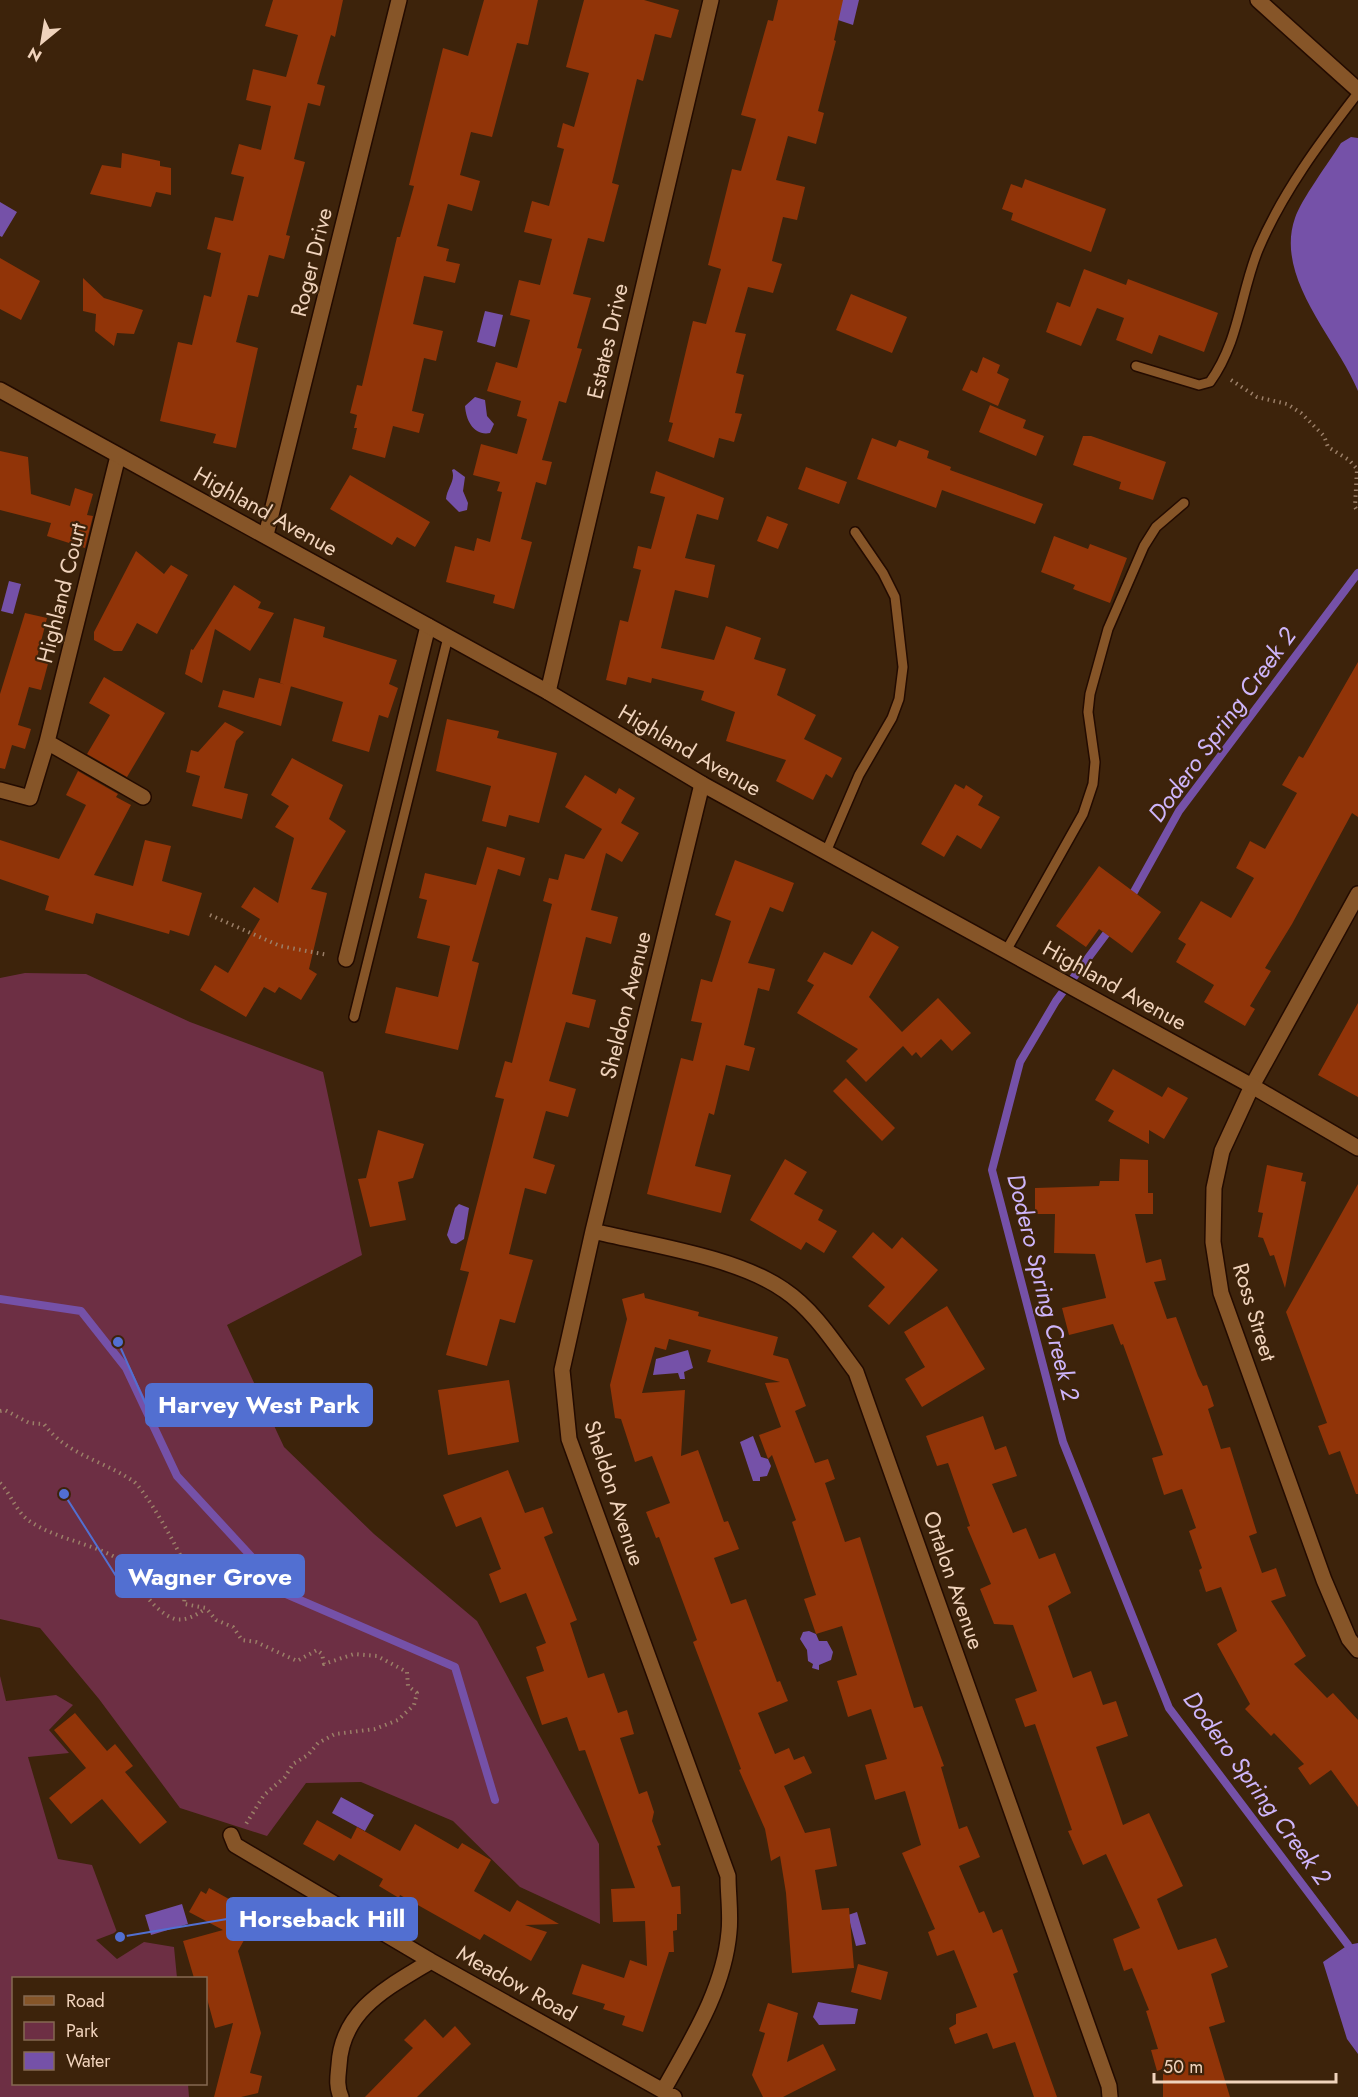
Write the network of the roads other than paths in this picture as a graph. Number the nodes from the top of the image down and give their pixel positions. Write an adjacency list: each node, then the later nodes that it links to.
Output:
1 (399, 0): 10 (street, Roger Drive)
2 (711, 0): 13 (street, Estates Drive)
3 (1258, 0): 4 (street)
4 (1358, 91): 5 (lane)
5 (1136, 366)
6 (0, 390): 7 (street, Highland Avenue)
7 (118, 456): 10 (street, Highland Avenue); 14 (street, Highland Court)
8 (1184, 503): 20 (lane)
9 (855, 532): 18 (lane)
10 (266, 535): 11 (street, Highland Avenue)
11 (428, 626): 12 (street, Highland Avenue); 21 (street)
12 (448, 637): 13 (street, Highland Avenue); 22 (lane)
13 (548, 692): 15 (street, Highland Avenue)
14 (47, 742): 16 (street, Highland Court); 17 (street)
15 (702, 784): 18 (street, Highland Avenue); 25 (street, Sheldon Avenue)
16 (0, 790)
17 (143, 797)
18 (826, 852): 20 (street, Highland Avenue)
19 (1358, 894): 23 (street, Ross Street)
20 (1006, 951): 23 (street, Highland Avenue)
21 (346, 959)
22 (354, 1017)
23 (1252, 1086): 24 (street, Highland Avenue); 26 (street, Ross Street)
24 (1358, 1148)
25 (593, 1231): 29 (street, Sheldon Avenue); 31 (street, Ortalon Avenue)
26 (1358, 1650)
27 (231, 1835): 28 (street)
28 (431, 1961): 29 (street, Meadow Road); 30 (street, Meadow Road)
29 (668, 2094)
30 (341, 2097)
31 (1110, 2097)

